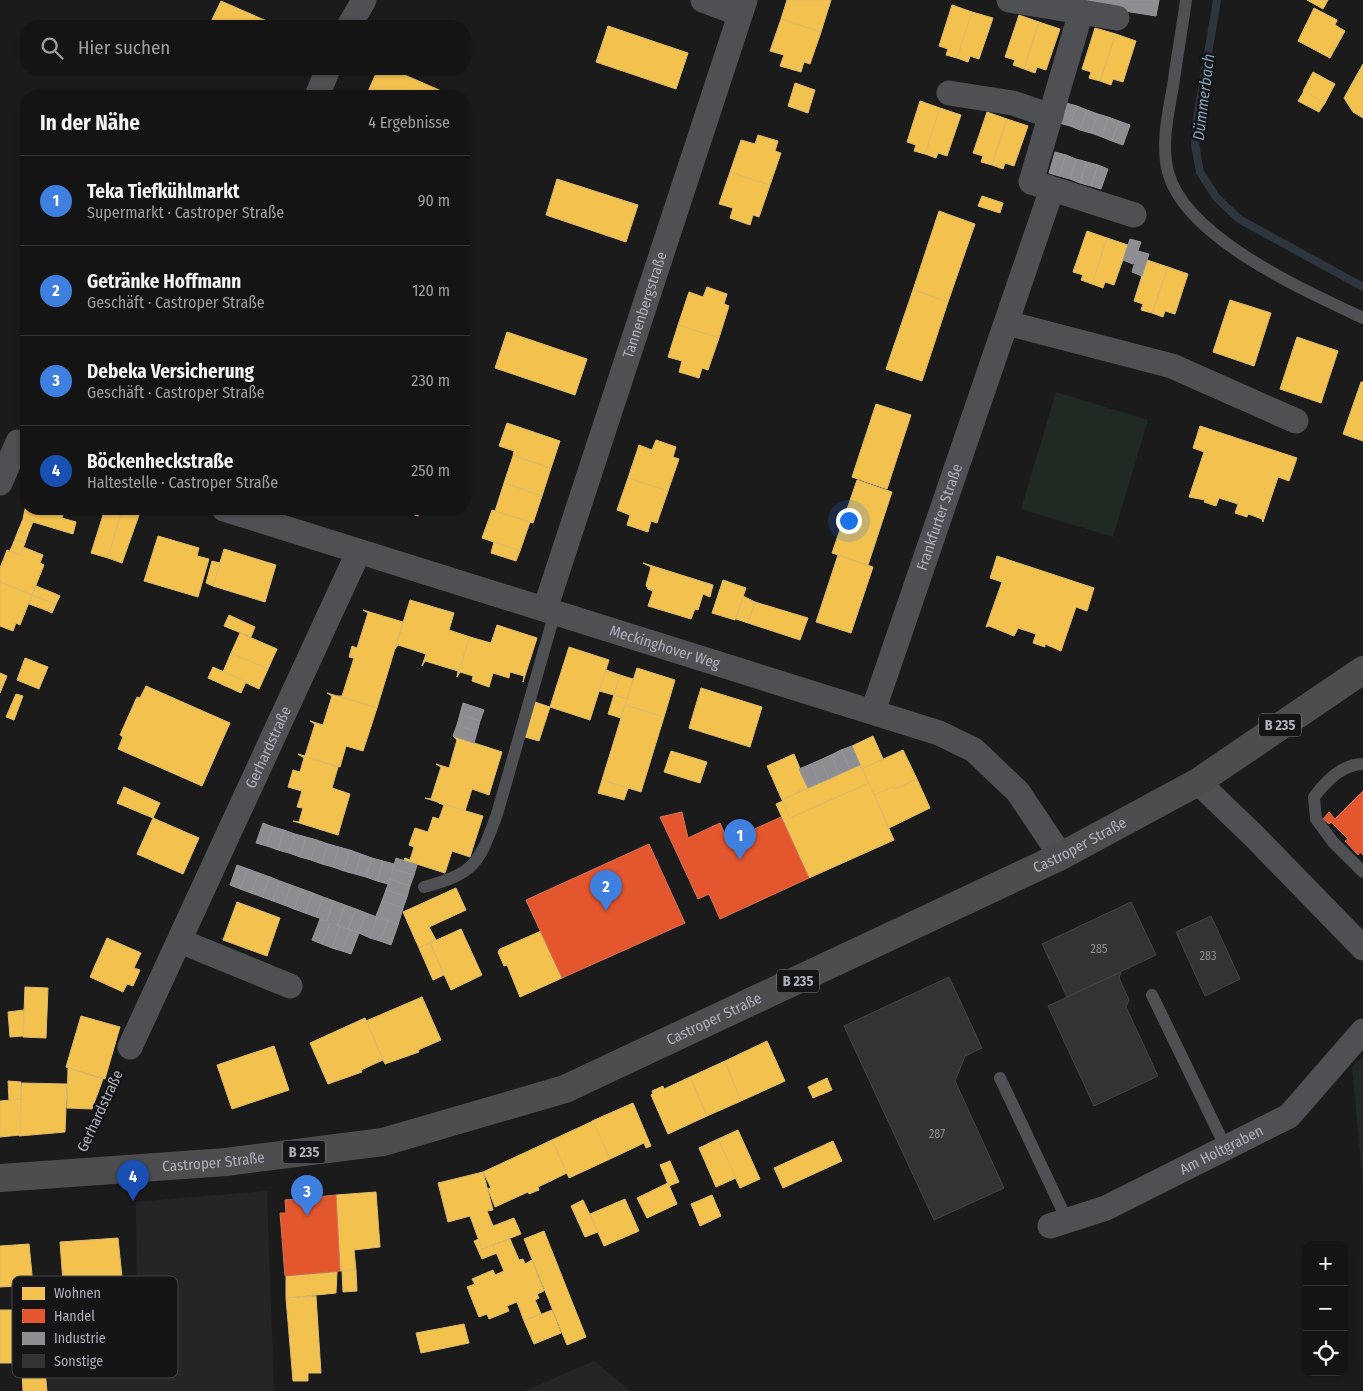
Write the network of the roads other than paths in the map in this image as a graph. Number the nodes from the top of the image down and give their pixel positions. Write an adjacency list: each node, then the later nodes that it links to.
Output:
1 (364, 0): 8 (street)
2 (703, 0): 5 (street)
3 (1009, 0): 6 (street)
4 (1186, 0): 15 (lane)
5 (743, 7): 22 (street, Tannenbergstraße)
6 (1081, 12): 7 (street); 12 (street)
7 (1117, 18)
8 (352, 20)
9 (326, 75): 10 (street)
10 (319, 90)
11 (949, 93): 12 (street)
12 (1051, 116): 13 (street)
13 (1052, 189): 14 (street); 16 (street, Frankfurter Straße)
14 (1134, 215)
15 (1363, 318)
16 (1007, 323): 17 (street); 24 (street, Frankfurter Straße)
17 (1296, 421)
18 (15, 441): 19 (street)
19 (0, 483)
20 (242, 515): 21 (street, Meckinghover Weg)
21 (358, 553): 22 (street, Meckinghover Weg); 30 (street, Gerhardstraße)
22 (550, 611): 24 (street, Meckinghover Weg); 29 (lane)
23 (1363, 670): 26 (main road, Castroper Straße / B 235)
24 (873, 711): 27 (street, Meckinghover Weg)
25 (1363, 764): 28 (lane)
26 (1198, 782): 27 (main road, Castroper Straße / B 235); 31 (street)
27 (1061, 856): 38 (main road, Castroper Straße / B 235)
28 (1363, 872)
29 (424, 887)
30 (180, 942): 32 (street); 35 (street, Gerhardstraße)
31 (1363, 948)
32 (290, 986)
33 (1152, 995): 37 (lane)
34 (1363, 1031): 37 (street, Am Holtgraben)
35 (130, 1047)
36 (1000, 1078): 39 (lane)
37 (1226, 1148): 39 (street, Am Holtgraben)
38 (0, 1178)
39 (1058, 1223)

